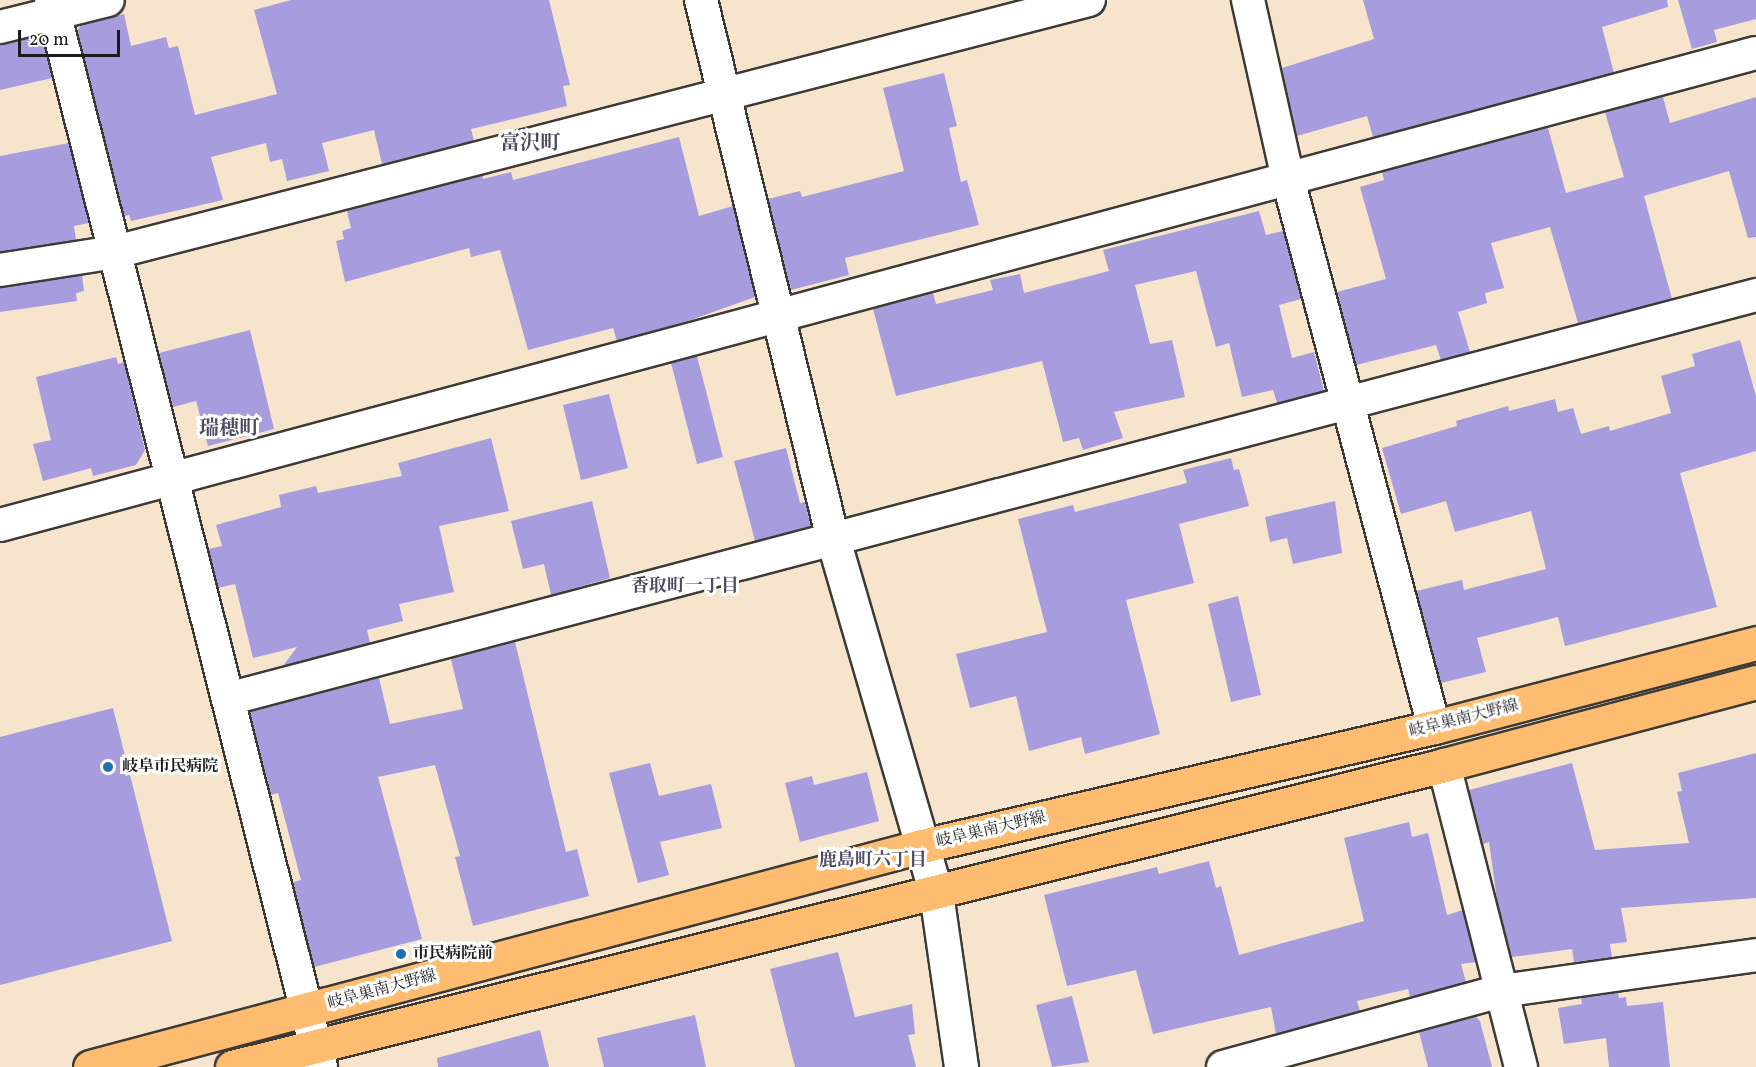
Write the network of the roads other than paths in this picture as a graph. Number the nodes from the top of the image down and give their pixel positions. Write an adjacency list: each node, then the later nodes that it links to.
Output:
1 (108, 0): 5 (street)
2 (701, 0): 8 (street)
3 (1089, 0): 8 (street)
4 (1248, 0): 9 (street)
5 (53, 6): 6 (street); 10 (street)
6 (0, 27)
7 (1756, 53): 9 (street)
8 (722, 96): 10 (street); 13 (street)
9 (1288, 179): 13 (street); 14 (street)
10 (115, 252): 11 (street); 15 (street)
11 (0, 270)
12 (1756, 295): 14 (street)
13 (781, 316): 15 (street); 17 (street)
14 (1350, 402): 17 (street); 21 (street)
15 (173, 480): 16 (street); 20 (street)
16 (0, 525)
17 (833, 539): 20 (street); 23 (street)
18 (1756, 643): 21 (main road, 岐阜巣南大野線)
19 (1756, 682): 22 (main road)
20 (228, 699): 27 (street)
21 (1434, 727): 23 (main road, 岐阜巣南大野線)
22 (1444, 765): 24 (main road); 26 (street)
23 (922, 846): 24 (street); 27 (main road, 岐阜巣南大野線)
24 (936, 892): 28 (main road); 31 (street)
25 (1756, 956): 26 (street)
26 (1501, 991): 32 (street); 33 (street)
27 (307, 1010): 28 (street); 29 (main road, 岐阜巣南大野線)
28 (318, 1056): 30 (main road)
29 (90, 1067)
30 (232, 1067)
31 (962, 1067)
32 (1223, 1067)
33 (1521, 1067)

